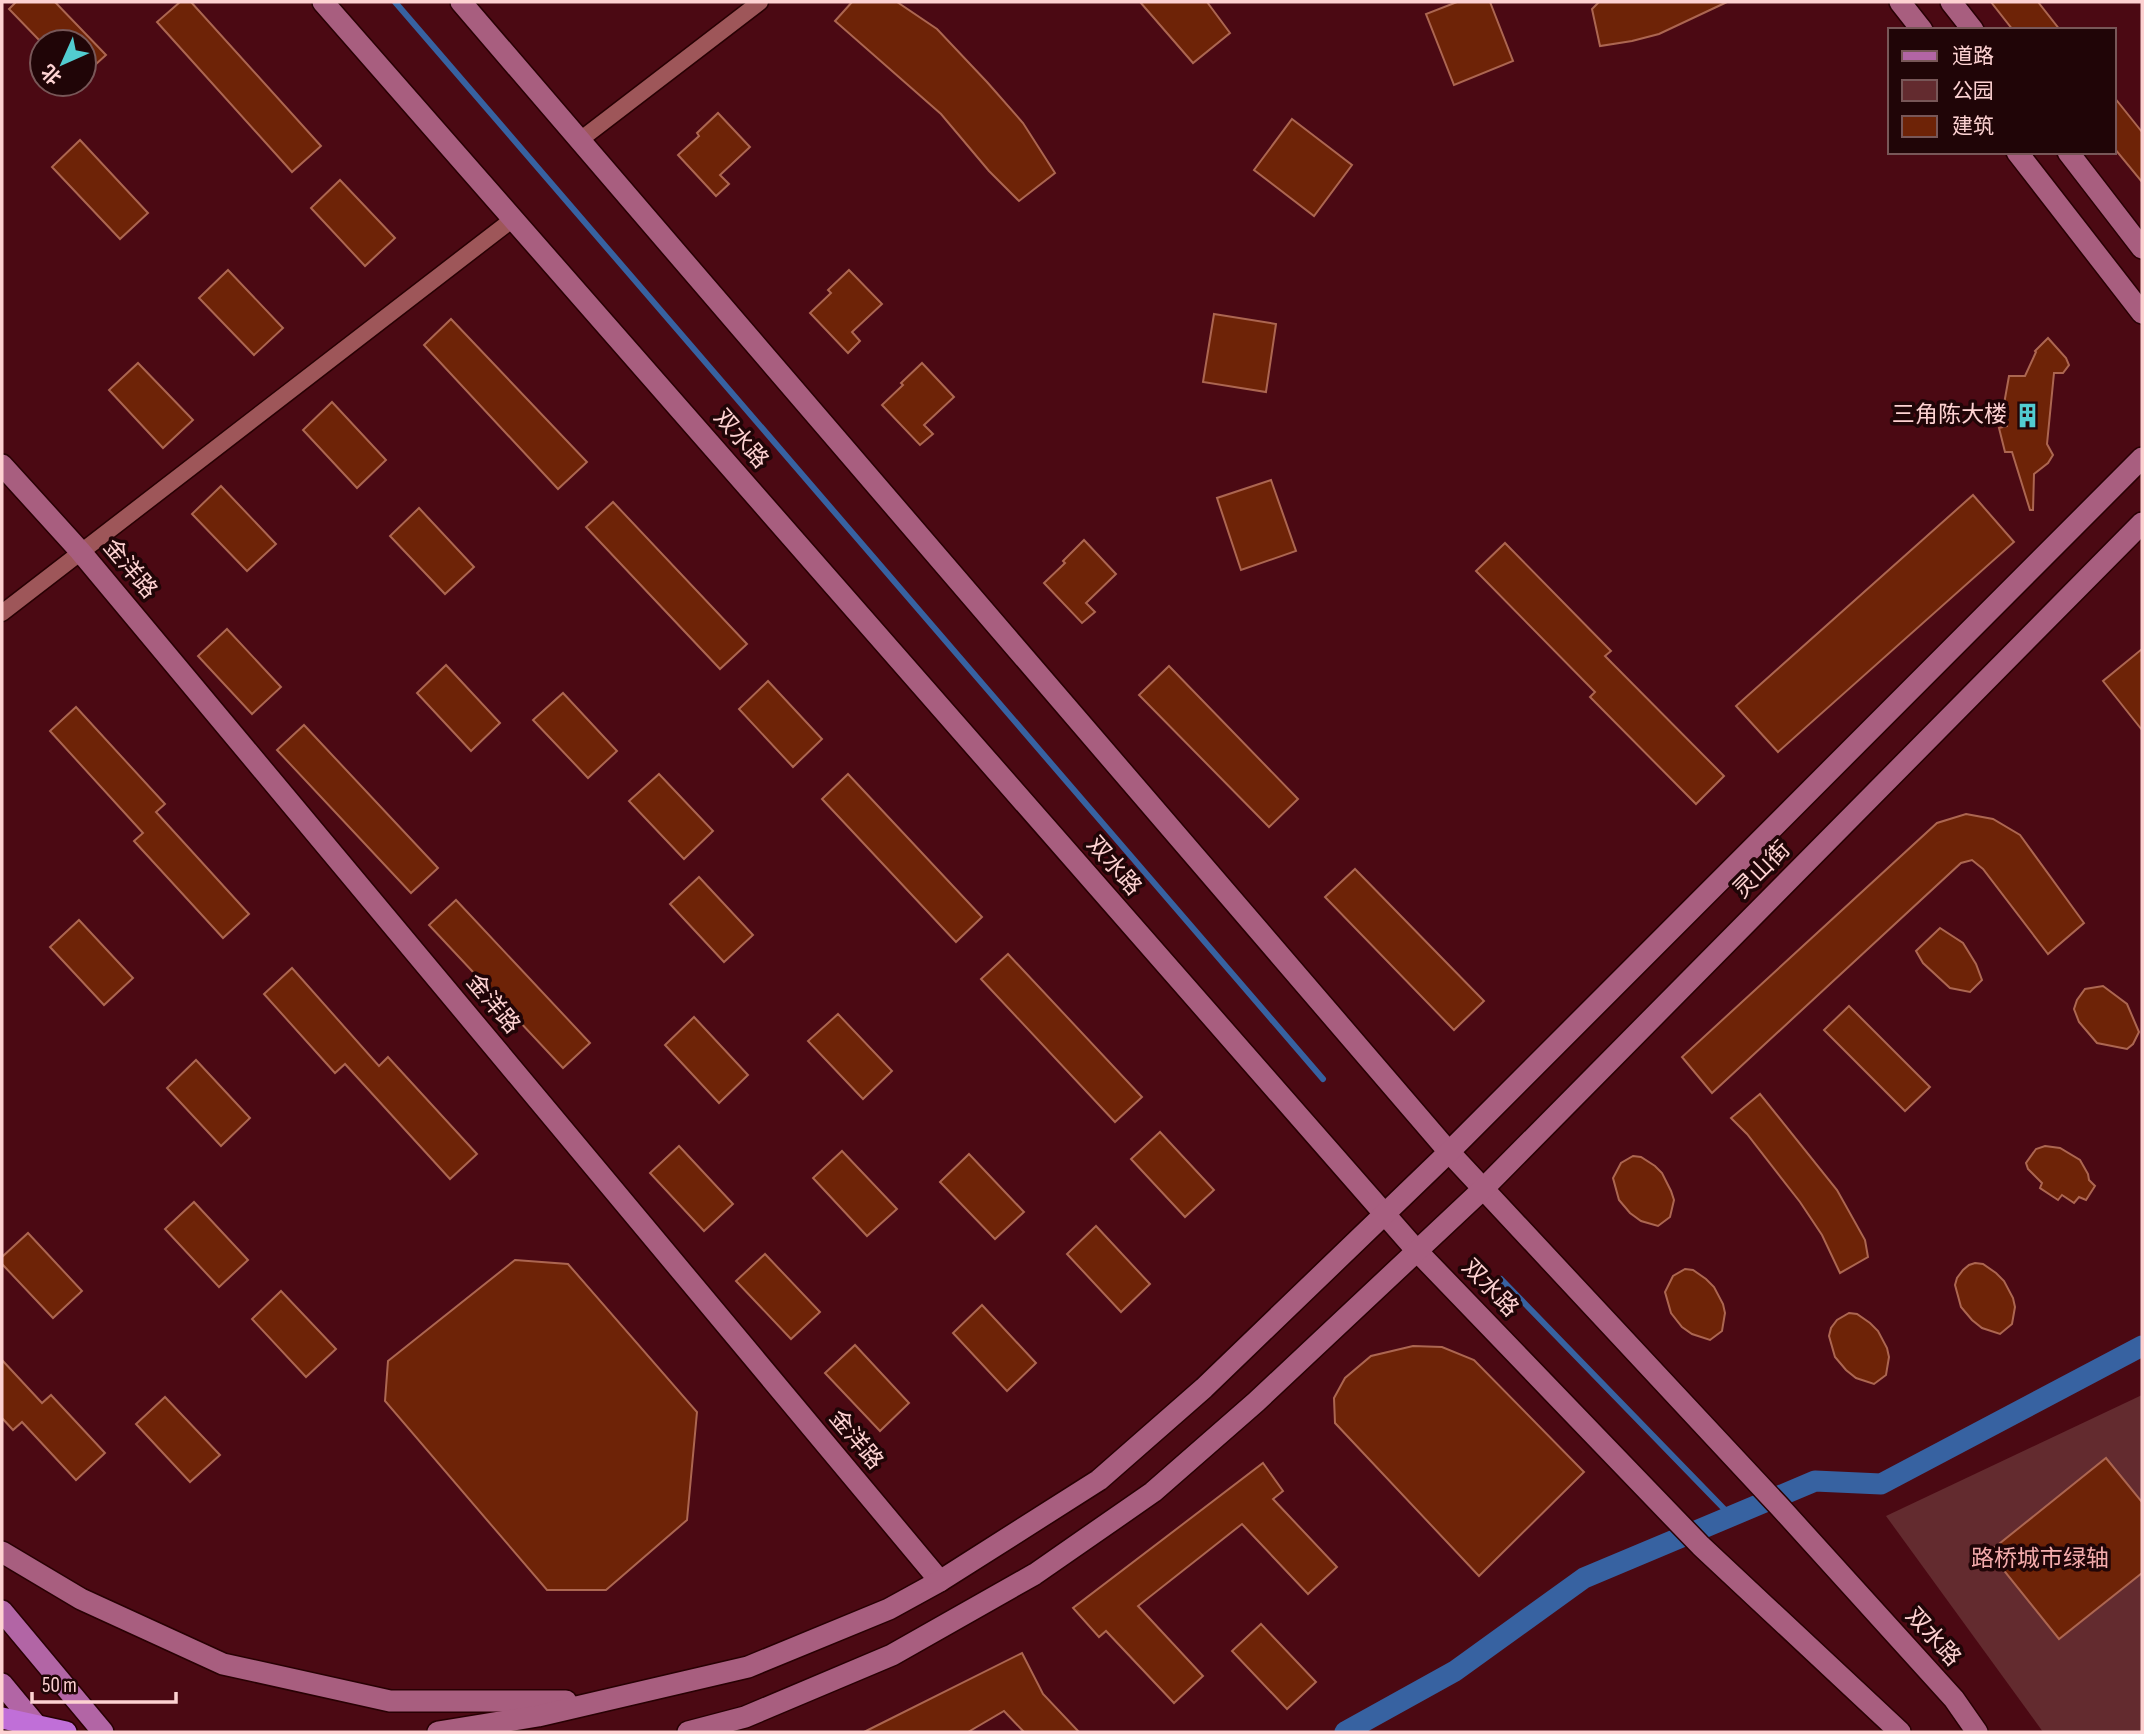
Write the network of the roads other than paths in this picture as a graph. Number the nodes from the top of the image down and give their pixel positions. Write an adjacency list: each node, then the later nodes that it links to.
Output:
1 (323, 2): 11 (main road, 双水路)
2 (461, 2): 8 (main road, 双水路)
3 (760, 2): 8 (street)
4 (1900, 2): 6 (main road)
5 (1951, 2): 7 (main road)
6 (1920, 28)
7 (1971, 28)
8 (580, 140): 19 (main road, 双水路)
9 (2019, 154): 13 (main road)
10 (2070, 154): 12 (main road)
11 (513, 219): 17 (street); 21 (main road, 双水路)
12 (2142, 248)
13 (2142, 313)
14 (2142, 458): 19 (main road, 灵山街)
15 (2, 465): 17 (main road, 金洋路)
16 (2142, 523): 20 (main road, 灵山街)
17 (80, 551): 18 (street); 24 (main road, 金洋路)
18 (2, 613)
19 (1449, 1152): 20 (main road, 双水路); 21 (main road, 灵山街)
20 (1483, 1189): 22 (main road, 灵山街); 35 (main road, 双水路)
21 (1384, 1214): 22 (main road, 双水路); 24 (main road, 灵山街)
22 (1417, 1251): 33 (main road, 灵山街); 34 (main road, 双水路)
23 (2, 1552): 27 (main road)
24 (940, 1581): 27 (main road, 灵山街)
25 (2, 1611): 31 (main road)
26 (2, 1684): 29 (main road)
27 (604, 1700): 32 (main road)
28 (2, 1718): 29 (highway)
29 (39, 1729): 30 (highway)
30 (66, 1732)
31 (103, 1732)
32 (438, 1732)
33 (688, 1732)
34 (1900, 1732)
35 (1977, 1732)

